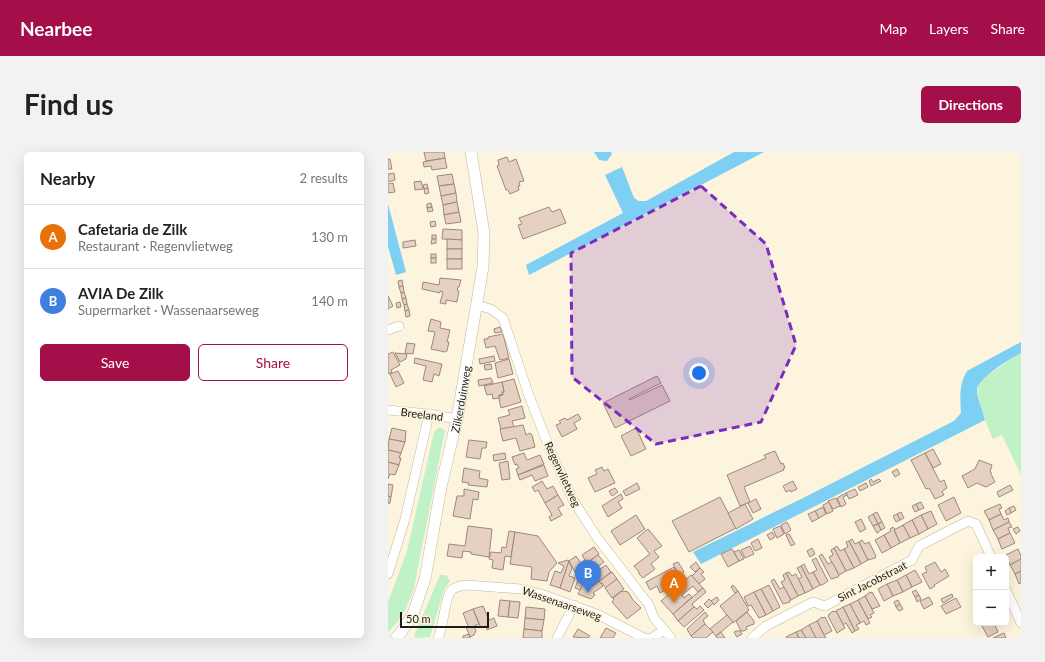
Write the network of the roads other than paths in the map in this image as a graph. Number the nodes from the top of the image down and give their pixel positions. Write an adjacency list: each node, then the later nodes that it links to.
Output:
1 (471, 152): 2 (street, Zilkerduinweg)
2 (476, 305): 7 (street, Zilkerduinweg); 13 (street, Regenvlietweg)
3 (399, 326): 4 (street)
4 (388, 330)
5 (388, 410): 6 (street, Breeland)
6 (429, 414): 7 (street, Breeland); 9 (street)
7 (457, 418): 14 (street, Zilkerduinweg)
8 (990, 554): 20 (street, Sint Jacobstraat)
9 (388, 574)
10 (1009, 597): 12 (street)
11 (574, 605): 15 (street, Wassenaarseweg); 16 (street); 17 (street, Wassenaarseweg)
12 (1021, 624)
13 (664, 630): 18 (street); 19 (street, Regenvlietweg)
14 (400, 637)
15 (438, 638)
16 (557, 638)
17 (647, 638)
18 (652, 638)
19 (671, 638)
20 (752, 638)

